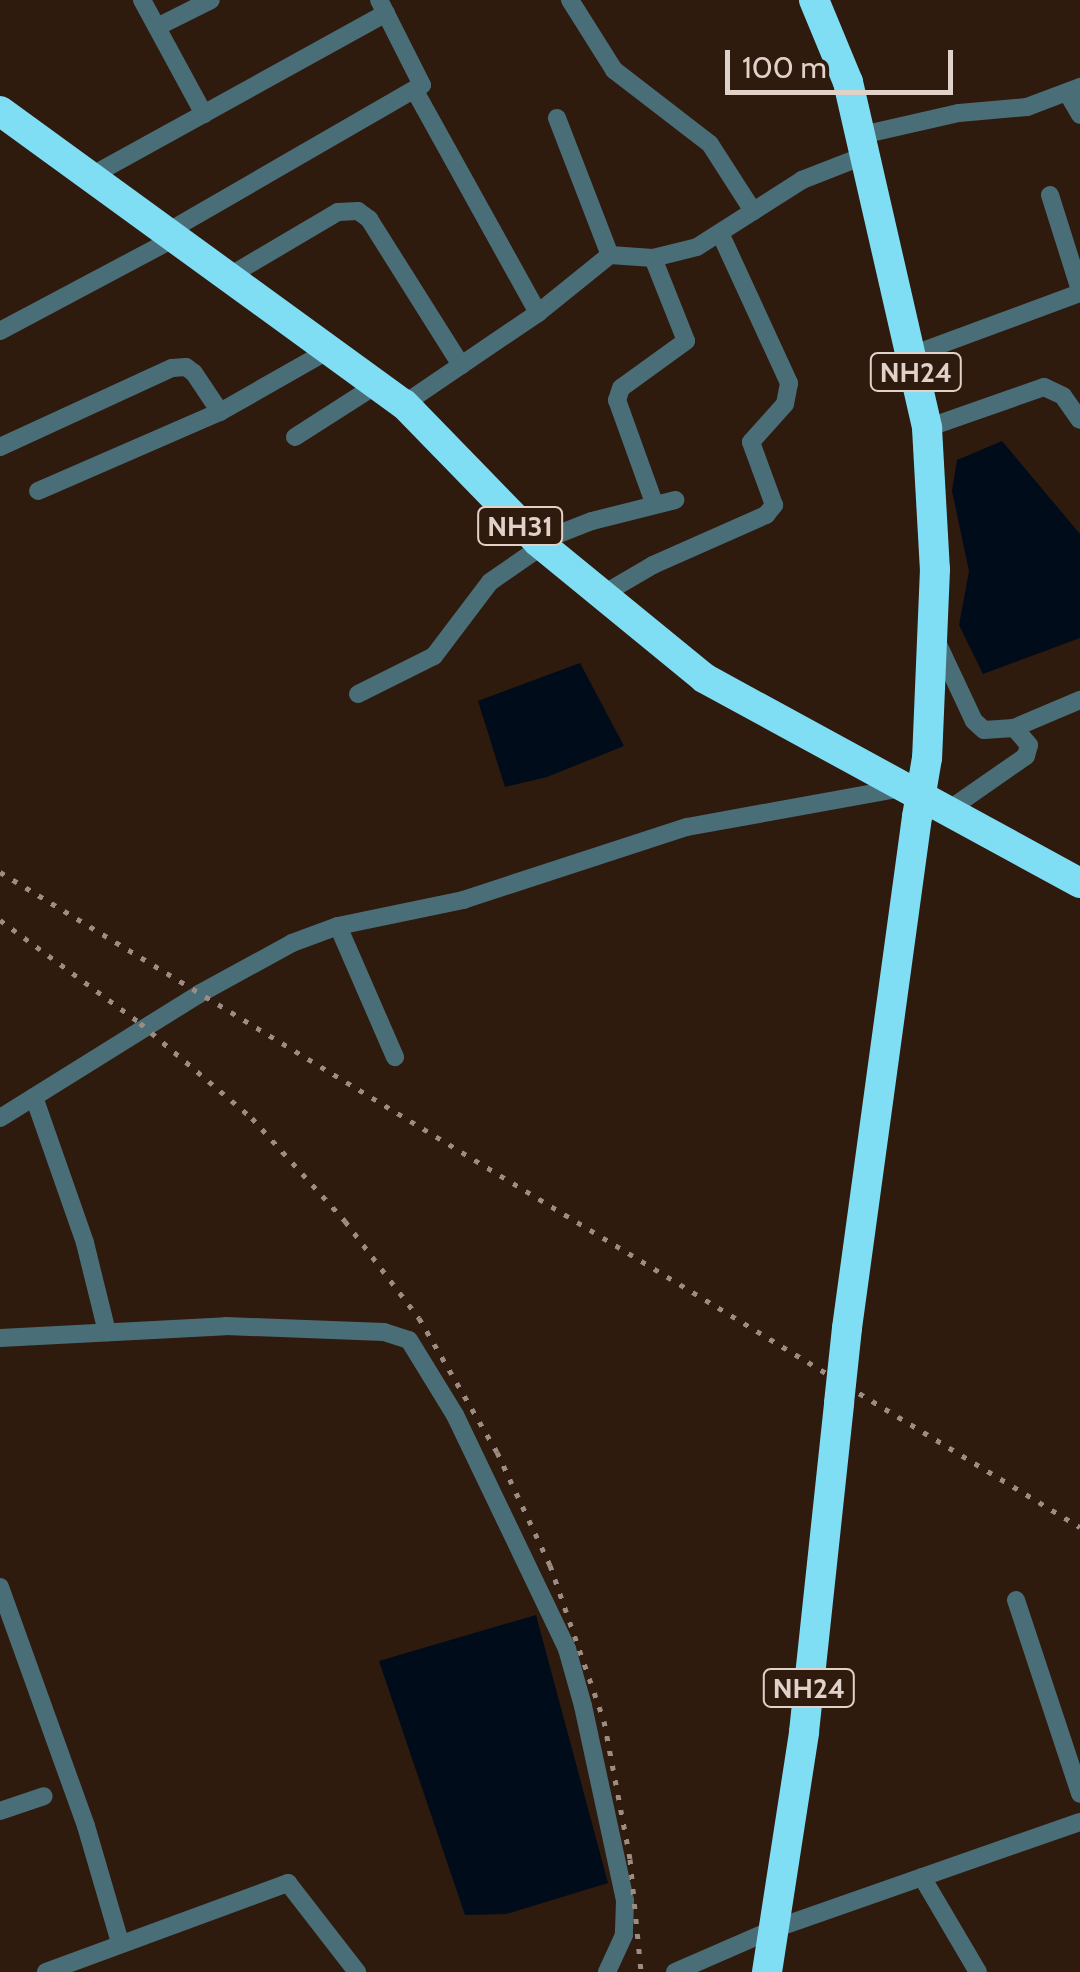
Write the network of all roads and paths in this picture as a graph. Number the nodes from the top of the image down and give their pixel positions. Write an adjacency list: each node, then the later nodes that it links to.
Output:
1 (142, 0): 6 (street)
2 (211, 0): 6 (street)
3 (570, 0): 16 (street)
4 (814, 0): 13 (highway, NH24)
5 (382, 6): 8 (street); 10 (street)
6 (157, 27): 10 (street)
7 (1074, 90): 11 (street); 13 (street)
8 (415, 91): 18 (street); 23 (street)
9 (0, 111): 14 (highway, NH31)
10 (204, 114): 14 (street)
11 (1080, 116)
12 (556, 118): 19 (street)
13 (864, 145): 16 (street); 26 (highway, NH24)
14 (92, 176): 18 (highway, NH31)
15 (1050, 195): 22 (street)
16 (753, 211): 17 (street)
17 (720, 233): 20 (street); 39 (street)
18 (173, 234): 21 (highway, NH31); 24 (street)
19 (610, 255): 20 (street); 23 (street)
20 (653, 258): 37 (street)
21 (231, 275): 25 (highway, NH31); 27 (street)
22 (1080, 292): 26 (street)
23 (538, 314): 27 (street)
24 (0, 331)
25 (332, 348): 28 (highway, NH31); 30 (street)
26 (912, 354): 32 (highway, NH24)
27 (461, 365): 29 (street)
28 (378, 384): 29 (highway, NH31); 33 (street)
29 (404, 404): 38 (highway, NH31)
30 (220, 412): 34 (street); 35 (street)
31 (1080, 420): 32 (street)
32 (927, 428): 40 (highway, NH24)
33 (294, 437)
34 (0, 447)
35 (38, 491)
36 (675, 500): 37 (street)
37 (654, 504): 38 (street)
38 (540, 544): 39 (highway, NH31); 41 (street)
39 (600, 596): 44 (highway, NH31)
40 (933, 635): 43 (street); 45 (highway, NH24, bridge)
41 (358, 694)
42 (1080, 700): 43 (street)
43 (1014, 728): 45 (street)
44 (903, 788): 45 (highway, NH31); 47 (street)
45 (932, 814): 46 (highway, NH31); 60 (highway, NH24, bridge)
46 (1080, 884)
47 (338, 926): 48 (street); 49 (street)
48 (394, 1057)
49 (34, 1097): 50 (street); 51 (street)
50 (0, 1118)
51 (107, 1332): 52 (street); 64 (street)
52 (0, 1338)
53 (0, 1587): 61 (street)
54 (1016, 1600): 55 (street)
55 (1080, 1794)
56 (44, 1796): 57 (street)
57 (0, 1811)
58 (1080, 1822): 59 (street)
59 (922, 1878): 60 (street); 67 (street)
60 (774, 1929): 65 (street); 66 (highway, NH24)
61 (120, 1942): 62 (street); 63 (street)
62 (46, 1972)
63 (357, 1972)
64 (607, 1972)
65 (676, 1972)
66 (768, 1972)
67 (978, 1972)

